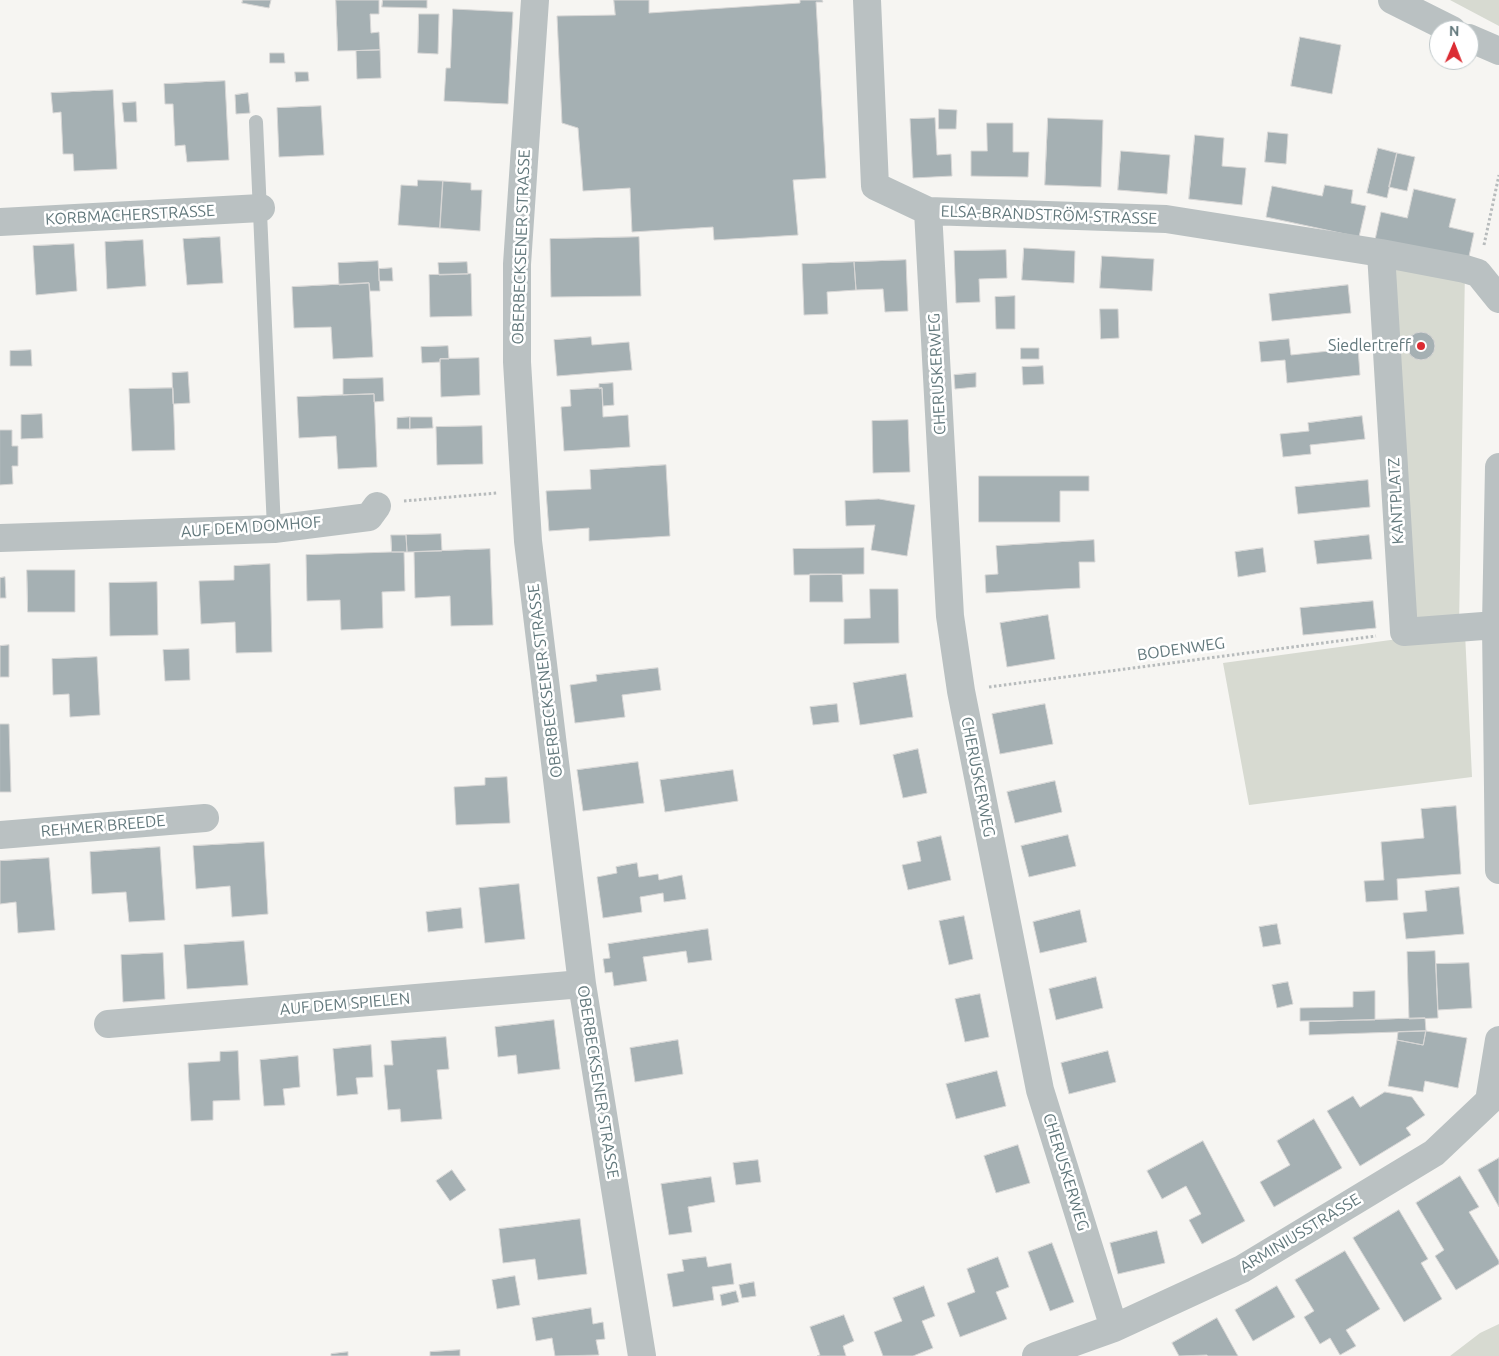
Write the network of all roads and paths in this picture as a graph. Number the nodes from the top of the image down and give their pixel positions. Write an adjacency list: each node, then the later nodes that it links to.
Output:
1 (535, 0): 16 (street, OBERBECKSENER STRASSE)
2 (867, 0): 10 (street, ELSA-BRANDSTRÖM-STRASSE)
3 (1392, 0): 4 (street)
4 (1432, 20)
5 (1479, 42): 6 (street)
6 (1499, 51)
7 (256, 122): 9 (lane)
8 (1499, 175): 13 (path)
9 (261, 208): 11 (street, KORBMACHERSTRASSE); 18 (lane)
10 (928, 211): 12 (street, ELSA-BRANDSTRÖM-STRASSE); 22 (street, CHERUSKERWEG)
11 (0, 222)
12 (1381, 253): 13 (street); 21 (street, KANTPLATZ)
13 (1478, 273): 14 (street)
14 (1499, 299)
15 (1499, 467): 20 (street)
16 (525, 493): 17 (path); 26 (street, OBERBECKSENER STRASSE)
17 (377, 506): 18 (street, AUF DEM DOMHOF)
18 (274, 529): 19 (street, AUF DEM DOMHOF)
19 (0, 538)
20 (1496, 625): 21 (street); 25 (street)
21 (1404, 632): 22 (path, BODENWEG)
22 (961, 691): 30 (street, CHERUSKERWEG)
23 (205, 818): 24 (street, REHMER BREEDE)
24 (0, 835)
25 (1499, 870)
26 (582, 984): 27 (street, AUF DEM SPIELEN); 31 (street, OBERBECKSENER STRASSE)
27 (108, 1024)
28 (1499, 1040): 29 (street, ARMINIUSSTRASSE)
29 (1495, 1092): 30 (street, ARMINIUSSTRASSE)
30 (1114, 1328): 32 (street, ARMINIUSSTRASSE)
31 (642, 1356)
32 (1036, 1356)

